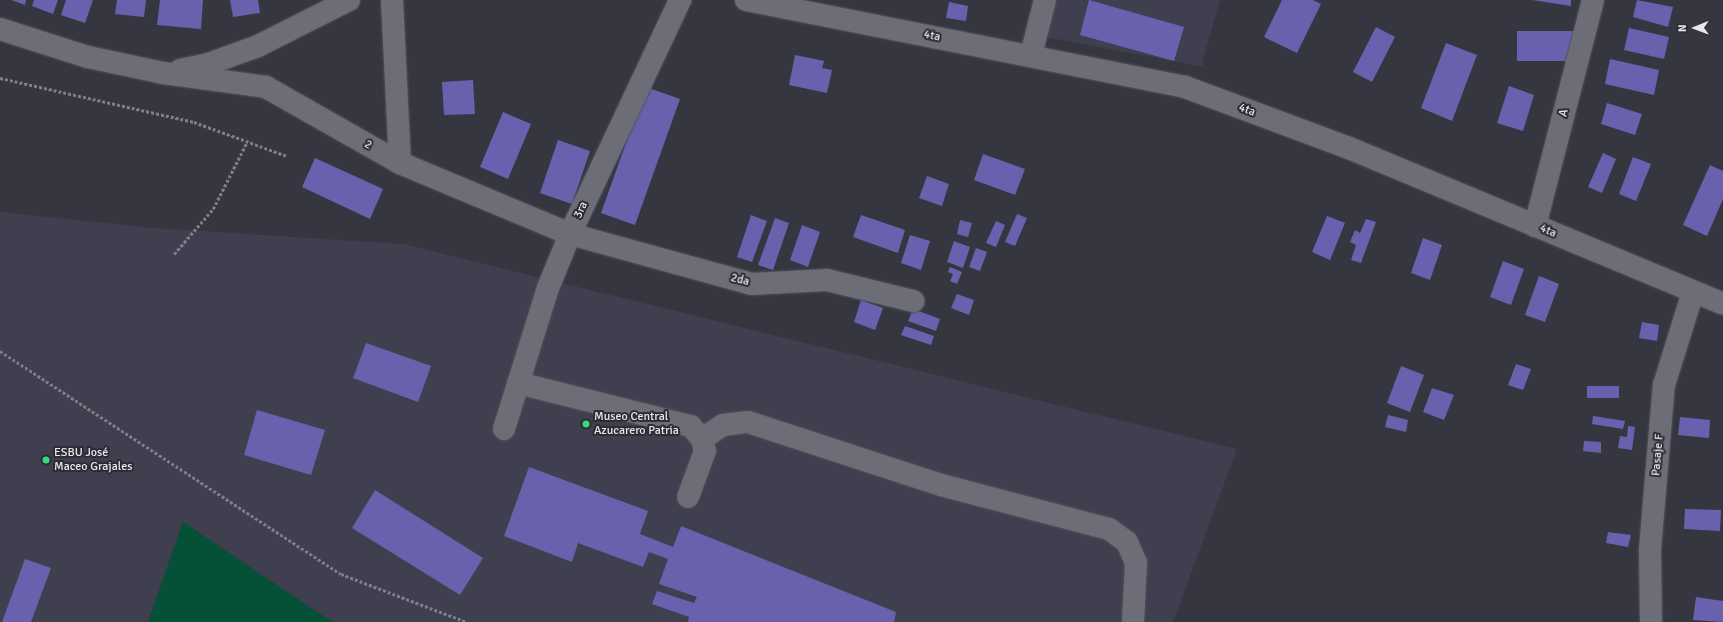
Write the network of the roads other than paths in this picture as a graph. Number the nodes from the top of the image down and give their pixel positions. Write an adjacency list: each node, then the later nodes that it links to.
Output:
1 (350, 0): 9 (street)
2 (392, 0): 10 (street)
3 (680, 0): 12 (street, 3ra)
4 (746, 0): 8 (street, 4ta)
5 (1045, 0): 8 (street)
6 (1593, 0): 11 (street, A)
7 (0, 29): 9 (street, 2)
8 (1031, 55): 11 (street, 4ta)
9 (163, 73): 10 (street, 2)
10 (400, 162): 12 (street, 2)
11 (1535, 226): 13 (street, 4ta)
12 (570, 234): 14 (street, 2da); 16 (street, 3ra)
13 (1693, 292): 15 (street, 4ta); 21 (street, Pasaje F)
14 (913, 301)
15 (1723, 304)
16 (518, 384): 17 (street, 3ra); 18 (street)
17 (504, 429)
18 (702, 438): 19 (street); 20 (street)
19 (688, 497)
20 (1133, 622)
21 (1651, 622)

